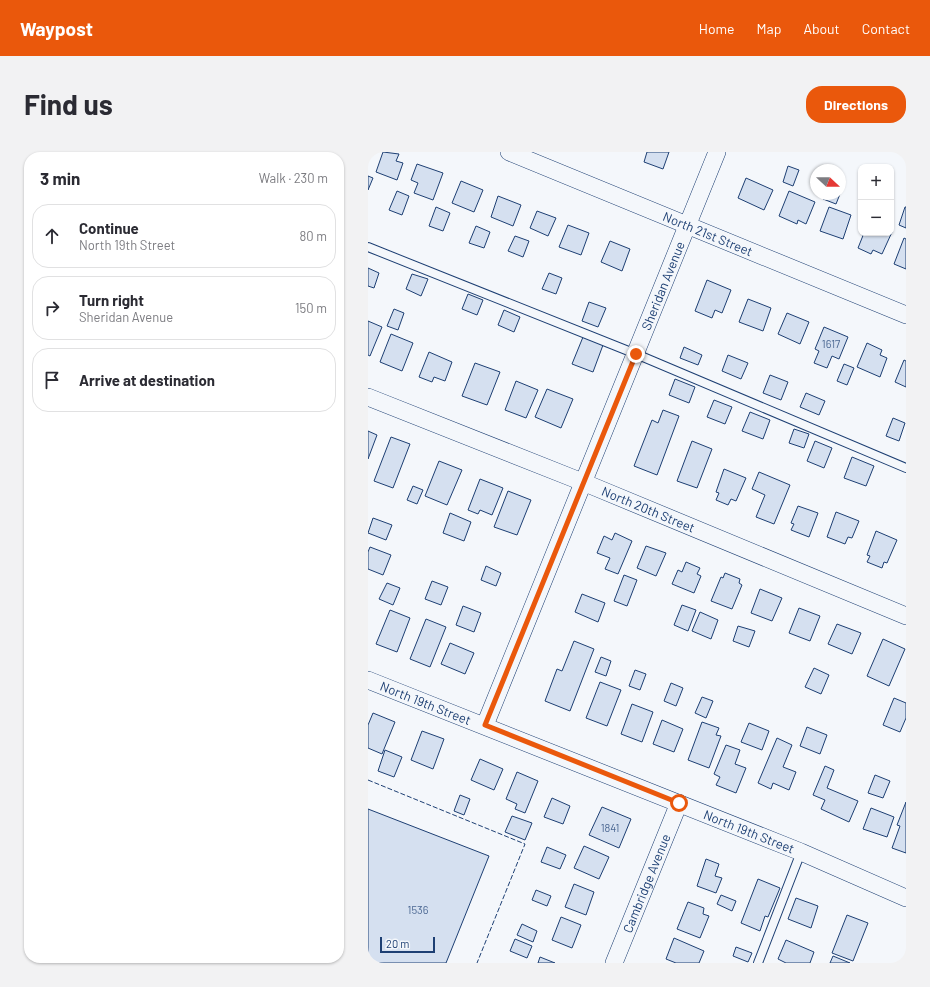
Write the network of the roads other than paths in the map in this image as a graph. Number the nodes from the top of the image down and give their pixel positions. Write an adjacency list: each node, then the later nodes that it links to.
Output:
1 (509, 152): 3 (street, North 21st Street)
2 (717, 152): 3 (street, Sheridan Avenue)
3 (688, 224): 5 (street, North 21st Street); 6 (street, Sheridan Avenue)
4 (368, 247): 6 (lane)
5 (906, 315)
6 (636, 354): 8 (lane); 9 (street, Sheridan Avenue)
7 (368, 397): 9 (street, North 20th Street)
8 (906, 468)
9 (585, 483): 10 (street, North 20th Street); 12 (street, Sheridan Avenue)
10 (906, 616)
11 (368, 680): 12 (street, North 19th Street)
12 (485, 725): 13 (street, North 19th Street)
13 (679, 803): 14 (street, North 19th Street); 16 (street, Cambridge Avenue)
14 (801, 852): 15 (street, North 19th Street); 17 (lane)
15 (906, 898)
16 (614, 963)
17 (758, 963)

